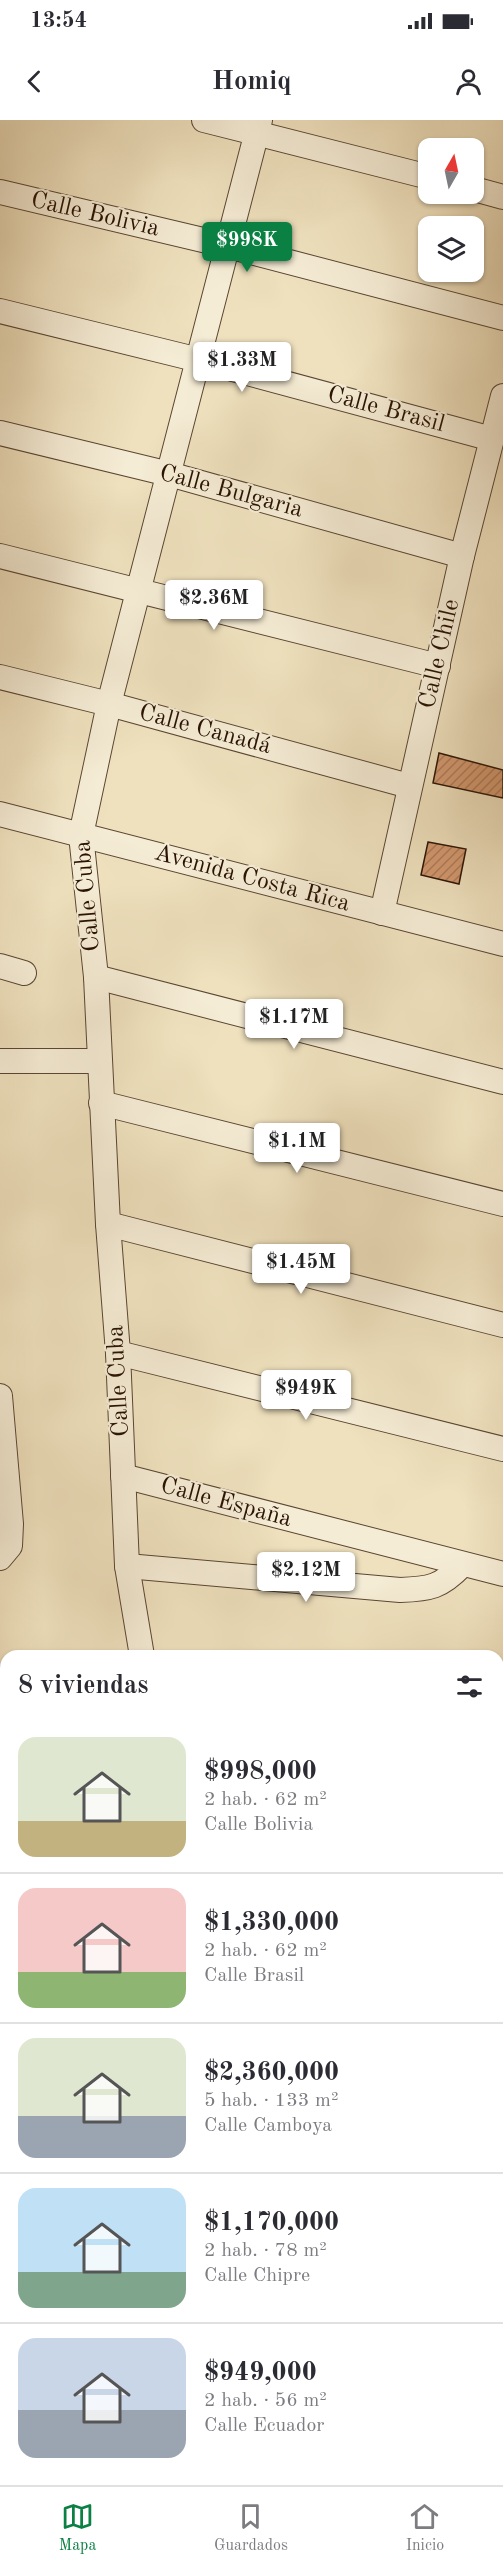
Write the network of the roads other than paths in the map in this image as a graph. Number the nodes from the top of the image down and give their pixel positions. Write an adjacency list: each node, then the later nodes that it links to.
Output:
1 (204, 120): 2 (street)
2 (258, 126): 3 (street); 7 (street, Calle Cuba)
3 (418, 174)
4 (0, 192): 7 (street, Calle Bolivia)
5 (484, 192): 6 (street)
6 (503, 197)
7 (228, 246): 9 (street, Calle Bolivia); 10 (street, Calle Cuba)
8 (0, 311): 10 (street, Calle Brasil)
9 (503, 318)
10 (200, 360): 13 (street, Calle Brasil); 14 (street, Calle Cuba)
11 (503, 396): 13 (street, Calle Chile)
12 (0, 433): 14 (street, Calle Bulgaria)
13 (492, 439): 16 (street, Calle Chile)
14 (169, 474): 16 (street, Calle Bulgaria); 17 (street, Calle Cuba)
15 (0, 556): 17 (street)
16 (462, 556): 18 (street, Calle Chile)
17 (138, 590): 18 (street); 20 (street, Calle Cuba)
18 (438, 666): 21 (street, Calle Chile)
19 (0, 677): 20 (street, Calle Canadá)
20 (109, 704): 21 (street, Calle Canadá); 23 (street, Calle Cuba)
21 (409, 786): 24 (street, Calle Chile)
22 (0, 814): 23 (street, Avenida Costa Rica)
23 (81, 835): 24 (street, Avenida Costa Rica); 28 (street, Calle Cuba)
24 (382, 913): 25 (street, Avenida Costa Rica)
25 (503, 944)
26 (0, 966): 27 (street)
27 (24, 972)
28 (96, 977): 30 (street, Calle Cuba); 31 (street)
29 (0, 1061): 30 (street)
30 (99, 1061): 32 (street, Calle Cuba)
31 (503, 1082)
32 (101, 1103): 33 (street); 34 (street, Calle Cuba)
33 (503, 1204)
34 (108, 1224): 35 (street); 36 (street, Calle Cuba)
35 (503, 1325)
36 (118, 1353): 38 (street); 39 (street, Calle Cuba)
37 (0, 1396): 40 (street)
38 (503, 1449)
39 (123, 1476): 41 (street, Calle España); 42 (street, Calle Cuba)
40 (5, 1552)
41 (462, 1565): 42 (street); 43 (street, Calle España)
42 (127, 1566): 44 (street, Calle Cuba)
43 (503, 1574)
44 (141, 1650)

